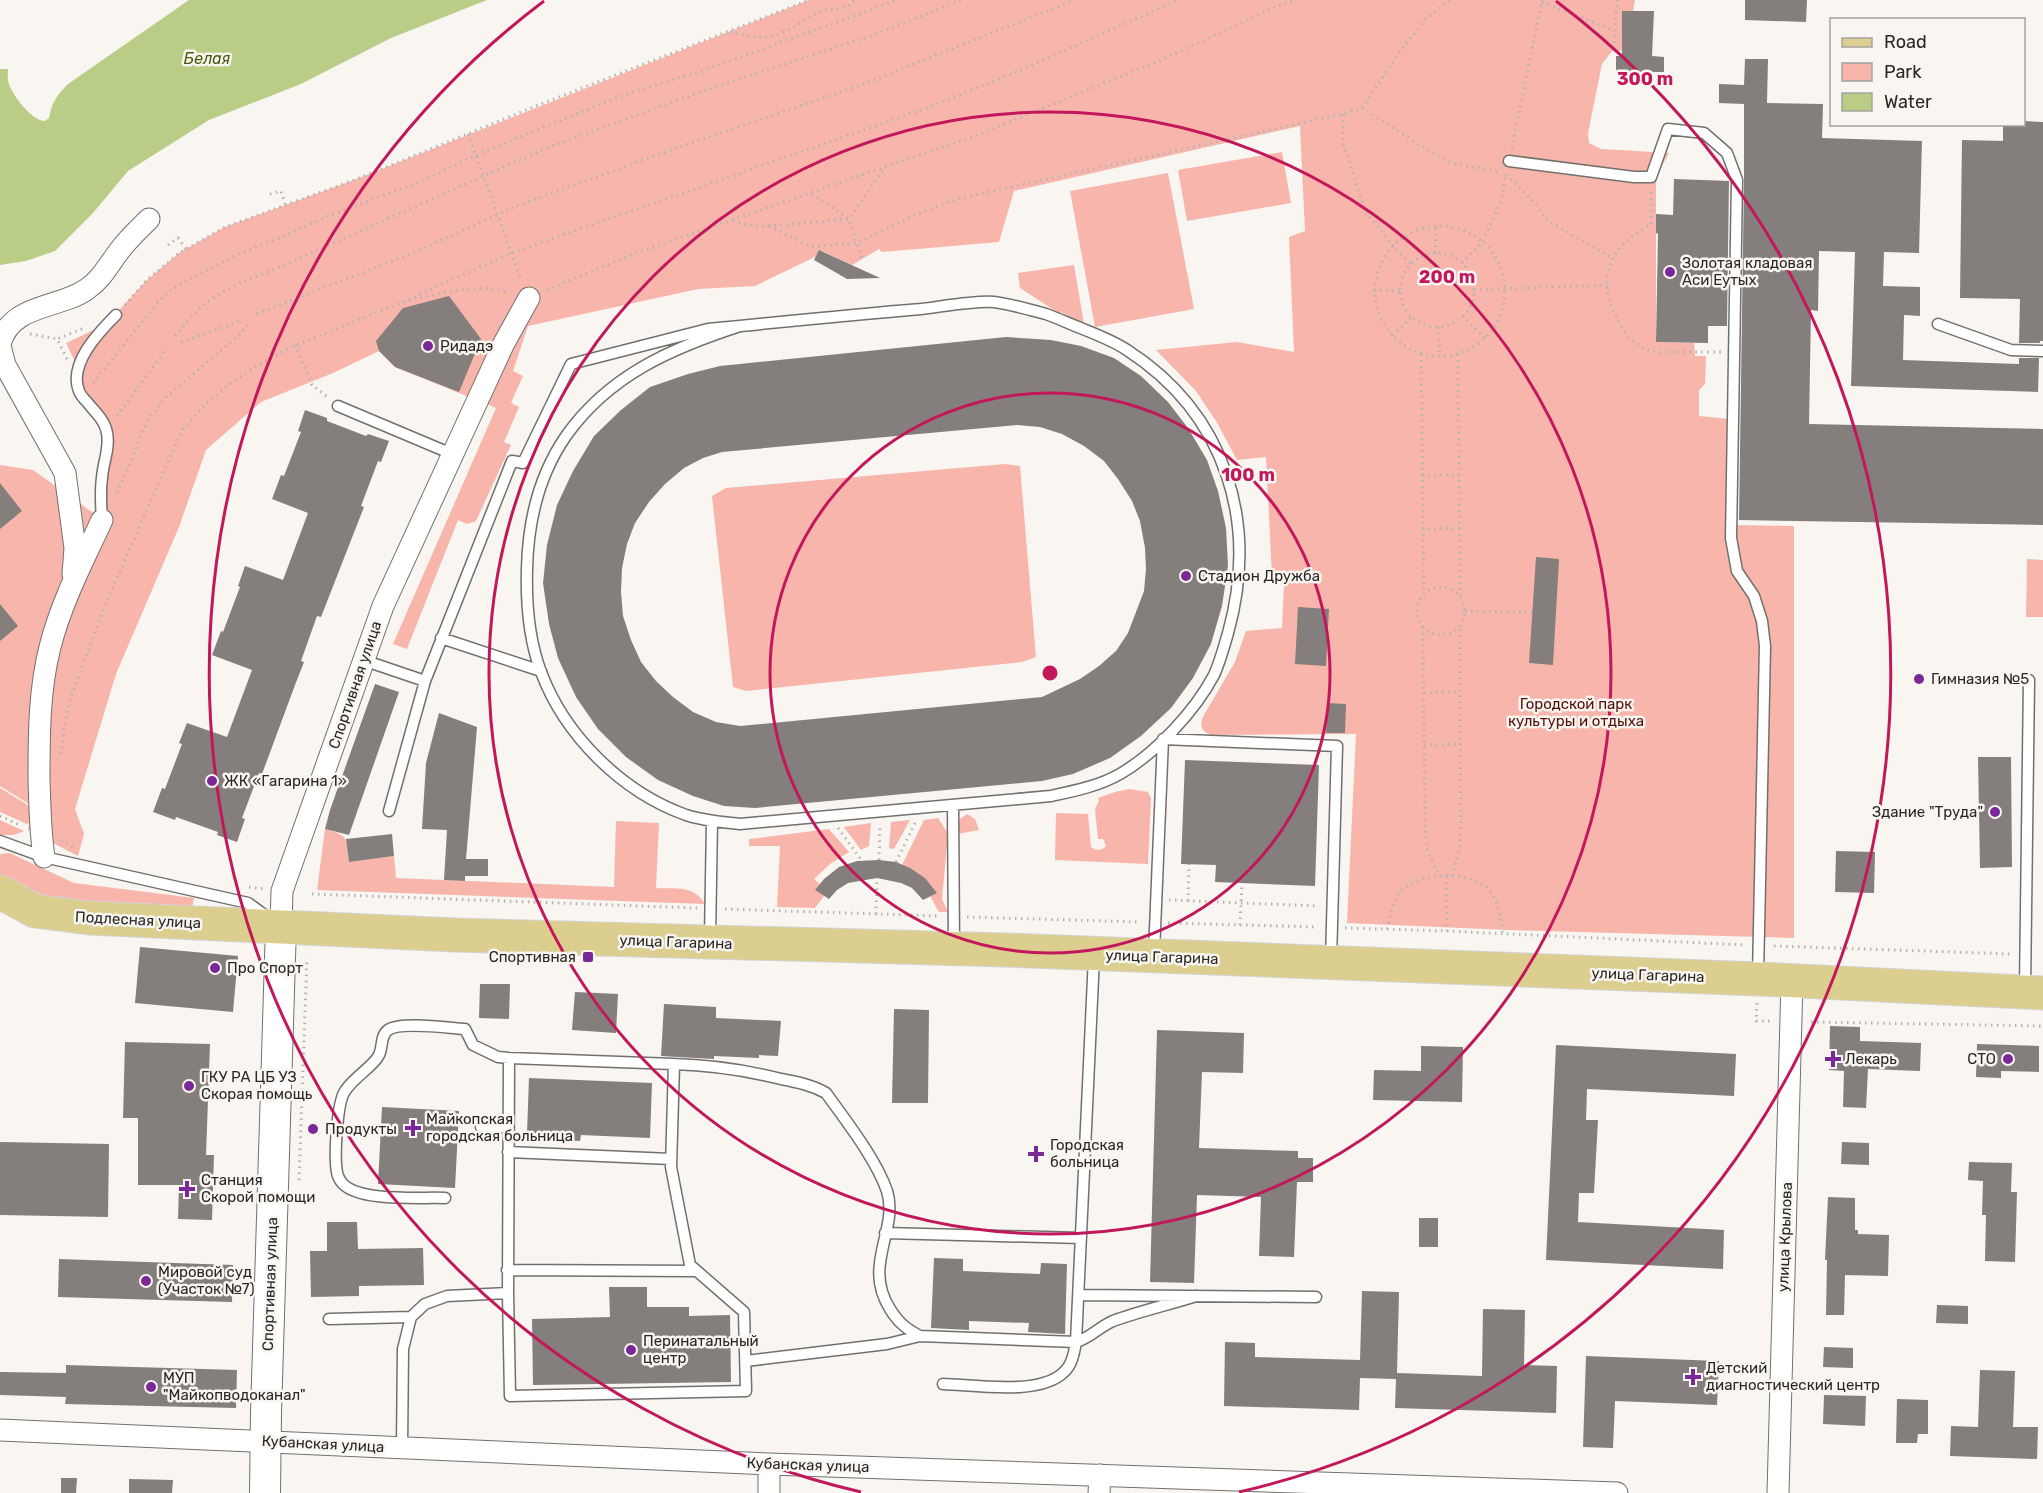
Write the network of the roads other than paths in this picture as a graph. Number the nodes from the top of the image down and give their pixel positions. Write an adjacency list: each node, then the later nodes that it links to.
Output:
1 (1509, 161): 31 (lane)
2 (148, 219): 8 (street)
3 (537, 294): 10 (street, Спортивная улица)
4 (116, 315): 11 (lane)
5 (1938, 324): 7 (lane)
6 (740, 326): 13 (lane); 15 (lane); 18 (lane)
7 (2043, 351)
8 (3, 361): 12 (street)
9 (338, 406): 10 (lane)
10 (452, 454): 14 (street, Спортивная улица)
11 (102, 520): 12 (street)
12 (69, 595): 23 (street)
13 (441, 638): 15 (lane); 17 (lane)
14 (363, 660): 17 (lane); 25 (street, Спортивная улица)
15 (541, 671): 21 (lane)
16 (2029, 680): 33 (lane)
17 (425, 681): 20 (lane)
18 (1163, 739): 19 (lane); 29 (lane); 30 (lane)
19 (952, 805): 21 (lane); 27 (lane)
20 (389, 811)
21 (712, 821): 26 (lane)
22 (0, 841): 23 (lane)
23 (44, 857): 25 (lane)
24 (0, 892): 25 (main road, Подлесная улица)
25 (281, 926): 26 (main road, улица Гагарина); 56 (main road, Спортивная улица)
26 (710, 943): 27 (main road, улица Гагарина)
27 (954, 949): 28 (main road, улица Гагарина)
28 (1094, 954): 29 (main road, улица Гагарина); 42 (lane)
29 (1154, 957): 30 (main road, улица Гагарина)
30 (1331, 963): 31 (main road, улица Гагарина)
31 (1758, 979): 32 (main road, улица Гагарина)
32 (1792, 981): 33 (main road, улица Гагарина); 64 (street, улица Крылова)
33 (2034, 992)
34 (509, 1059): 35 (lane); 37 (lane); 40 (lane)
35 (674, 1065): 39 (lane); 41 (lane)
36 (481, 1127): 37 (lane)
37 (508, 1127): 38 (lane)
38 (508, 1152): 39 (lane); 43 (lane)
39 (671, 1159): 44 (lane)
40 (445, 1198)
41 (885, 1233): 42 (lane); 51 (lane)
42 (1081, 1238): 46 (lane)
43 (507, 1270): 44 (lane); 45 (lane)
44 (696, 1271): 53 (lane)
45 (508, 1293): 49 (lane); 53 (lane)
46 (1079, 1295): 47 (lane); 52 (lane)
47 (1196, 1296): 48 (lane); 52 (lane)
48 (1316, 1297)
49 (411, 1317): 50 (lane); 57 (lane)
50 (329, 1319)
51 (920, 1336): 52 (lane); 53 (lane)
52 (1076, 1342): 54 (lane)
53 (746, 1361)
54 (943, 1383)
55 (0, 1430): 56 (street, Кубанская улица)
56 (266, 1441): 57 (street, Кубанская улица); 60 (main road, Спортивная улица)
57 (402, 1448): 58 (street, Кубанская улица)
58 (770, 1464): 59 (street, Кубанская улица); 61 (street)
59 (1100, 1484): 62 (street, Кубанская улица)
60 (266, 1493)
61 (769, 1493)
62 (1601, 1493): 63 (street, Кубанская улица)
63 (1617, 1493)
64 (1778, 1493)

